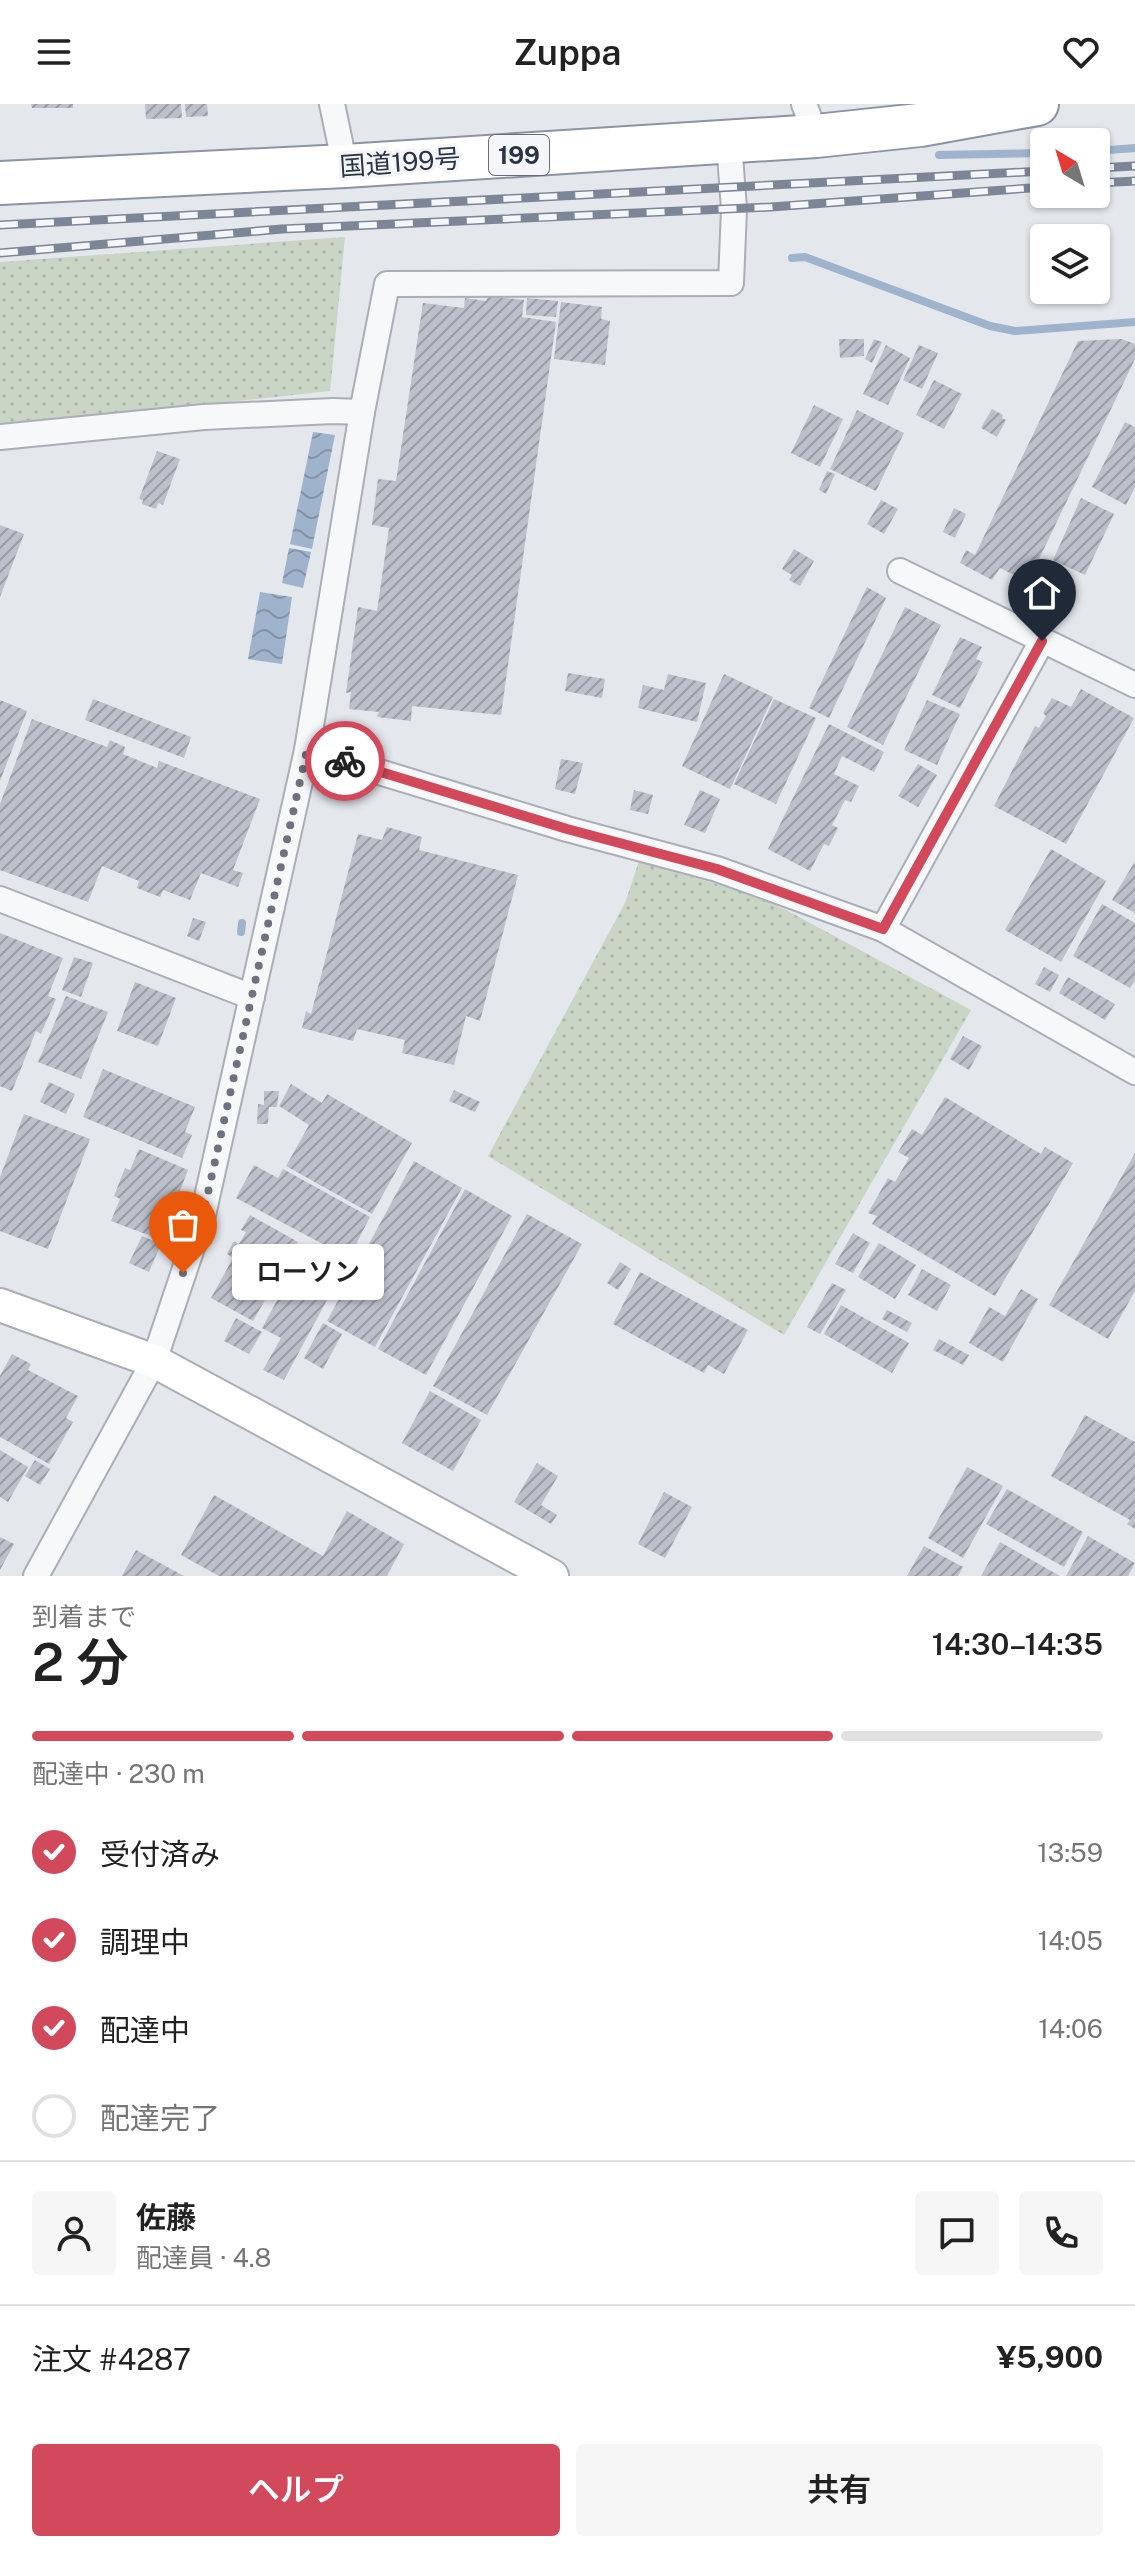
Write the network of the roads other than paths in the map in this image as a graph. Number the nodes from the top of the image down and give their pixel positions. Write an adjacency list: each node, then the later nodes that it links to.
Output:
1 (1037, 104): 2 (highway, 国道199号 / 199)
2 (817, 114): 3 (highway, 国道199号 / 199); 4 (highway, 国道199号 / 199)
3 (339, 137): 4 (highway, 国道199号 / 199); 5 (highway, 国道199号 / 199); 6 (highway, 国道199号 / 199)
4 (729, 142): 7 (street)
5 (0, 156)
6 (0, 183)
7 (362, 412): 8 (street); 12 (street)
8 (0, 437)
9 (900, 571): 10 (street)
10 (1042, 641): 11 (street); 14 (street)
11 (1135, 685)
12 (307, 750): 14 (street); 15 (street)
13 (0, 899): 15 (street)
14 (883, 929): 16 (street)
15 (252, 997): 18 (street)
16 (1135, 1072)
17 (0, 1305): 18 (street)
18 (154, 1361): 19 (street); 20 (street)
19 (36, 1576)
20 (552, 1576)

